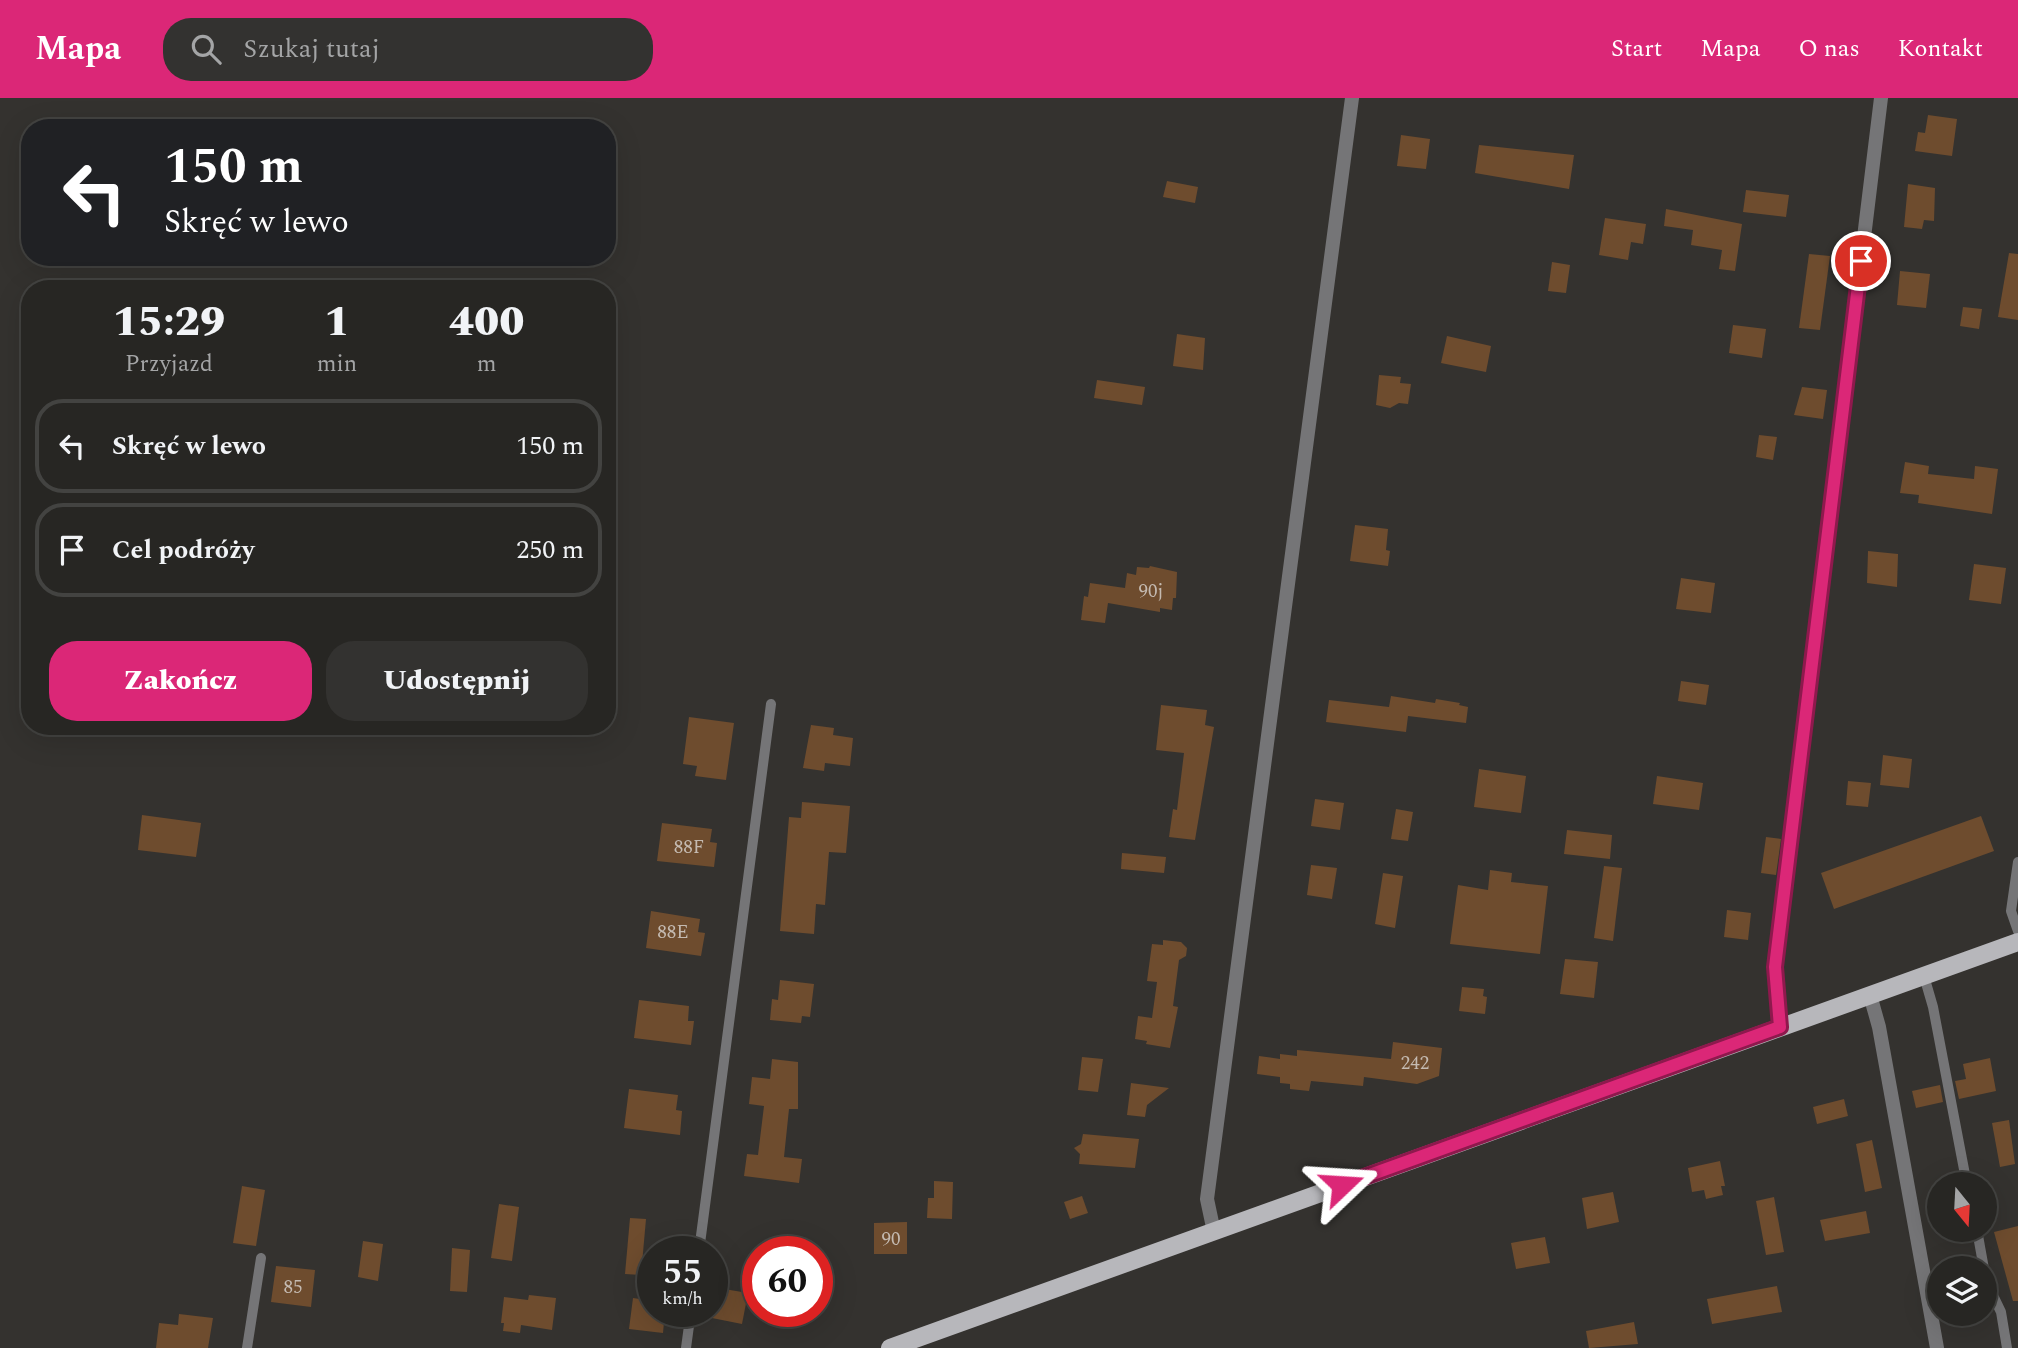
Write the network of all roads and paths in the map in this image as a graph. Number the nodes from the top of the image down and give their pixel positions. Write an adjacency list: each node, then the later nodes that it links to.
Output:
1 (1352, 98): 11 (street)
2 (1881, 98): 9 (street)
3 (771, 704): 12 (lane)
4 (2018, 862): 5 (lane)
5 (2018, 931)
6 (2018, 942): 7 (main road)
7 (1924, 976): 8 (main road); 10 (lane)
8 (1870, 995): 9 (main road); 19 (street)
9 (1780, 1027): 11 (main road)
10 (1965, 1172)
11 (1214, 1232): 18 (main road)
12 (701, 1236)
13 (261, 1258): 16 (lane)
14 (1997, 1304): 20 (lane)
15 (689, 1327): 17 (lane)
16 (247, 1348)
17 (686, 1348)
18 (890, 1348)
19 (1937, 1348)
20 (2007, 1348)

